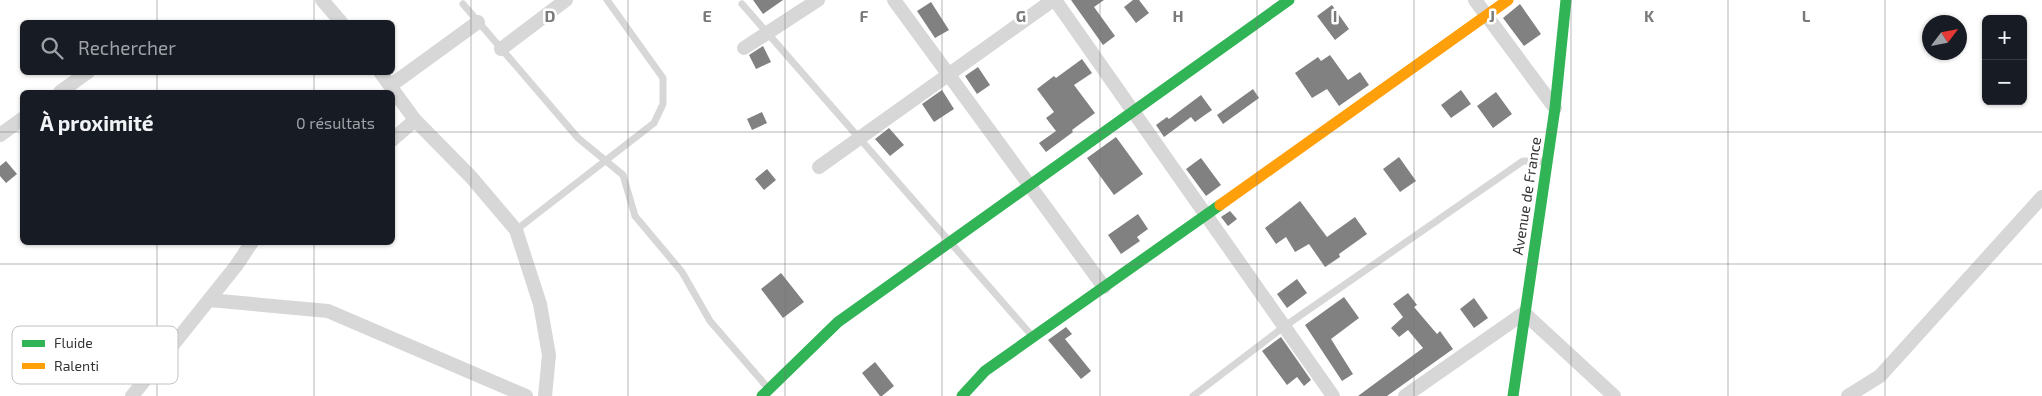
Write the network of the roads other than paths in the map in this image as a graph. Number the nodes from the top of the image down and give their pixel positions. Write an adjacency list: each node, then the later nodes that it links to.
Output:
1 (322, 0): 14 (street)
2 (566, 0): 18 (street)
3 (607, 0): 33 (lane)
4 (818, 0): 16 (street)
5 (894, 0): 21 (street)
6 (1054, 0): 21 (street); 27 (street)
7 (1289, 0): 27 (street)
8 (1475, 0): 13 (street)
9 (1508, 0): 13 (street)
10 (1566, 0): 26 (street, Avenue de France)
11 (463, 4): 15 (lane)
12 (742, 4): 16 (lane)
13 (1486, 15): 26 (street); 38 (street)
14 (339, 20)
15 (478, 22): 18 (lane); 22 (street)
16 (767, 33): 17 (street); 32 (lane)
17 (744, 48)
18 (501, 49): 33 (lane)
19 (84, 75): 23 (street)
20 (382, 75): 22 (street)
21 (948, 75): 32 (street); 36 (street)
22 (390, 86): 24 (street)
23 (63, 90)
24 (393, 90)
25 (395, 93): 29 (street)
26 (1555, 108): 34 (street, Avenue de France)
27 (1134, 111): 36 (street); 38 (street)
28 (20, 120): 30 (street)
29 (415, 120): 31 (street); 39 (street)
30 (0, 135)
31 (395, 137)
32 (859, 138): 35 (street); 40 (lane)
33 (606, 161): 39 (lane); 49 (lane)
34 (1547, 162): 44 (street, Avenue de France); 45 (lane)
35 (819, 167)
36 (1030, 186): 40 (street); 42 (street)
37 (2042, 196): 59 (street)
38 (1206, 215): 42 (street); 45 (street)
39 (516, 230): 52 (street)
40 (950, 242): 46 (lane); 49 (street)
41 (250, 245): 43 (street)
42 (1104, 287): 46 (street)
43 (208, 300): 47 (street); 51 (street)
44 (1524, 313): 56 (street); 57 (street, Avenue de France); 58 (street)
45 (1285, 326): 54 (lane); 55 (street)
46 (1033, 337): 53 (street)
47 (178, 338)
48 (142, 384): 50 (street)
49 (769, 394)
50 (132, 396)
51 (526, 396)
52 (545, 396)
53 (962, 396)
54 (1193, 396)
55 (1333, 396)
56 (1405, 396)
57 (1512, 396)
58 (1614, 396)
59 (1848, 396)

